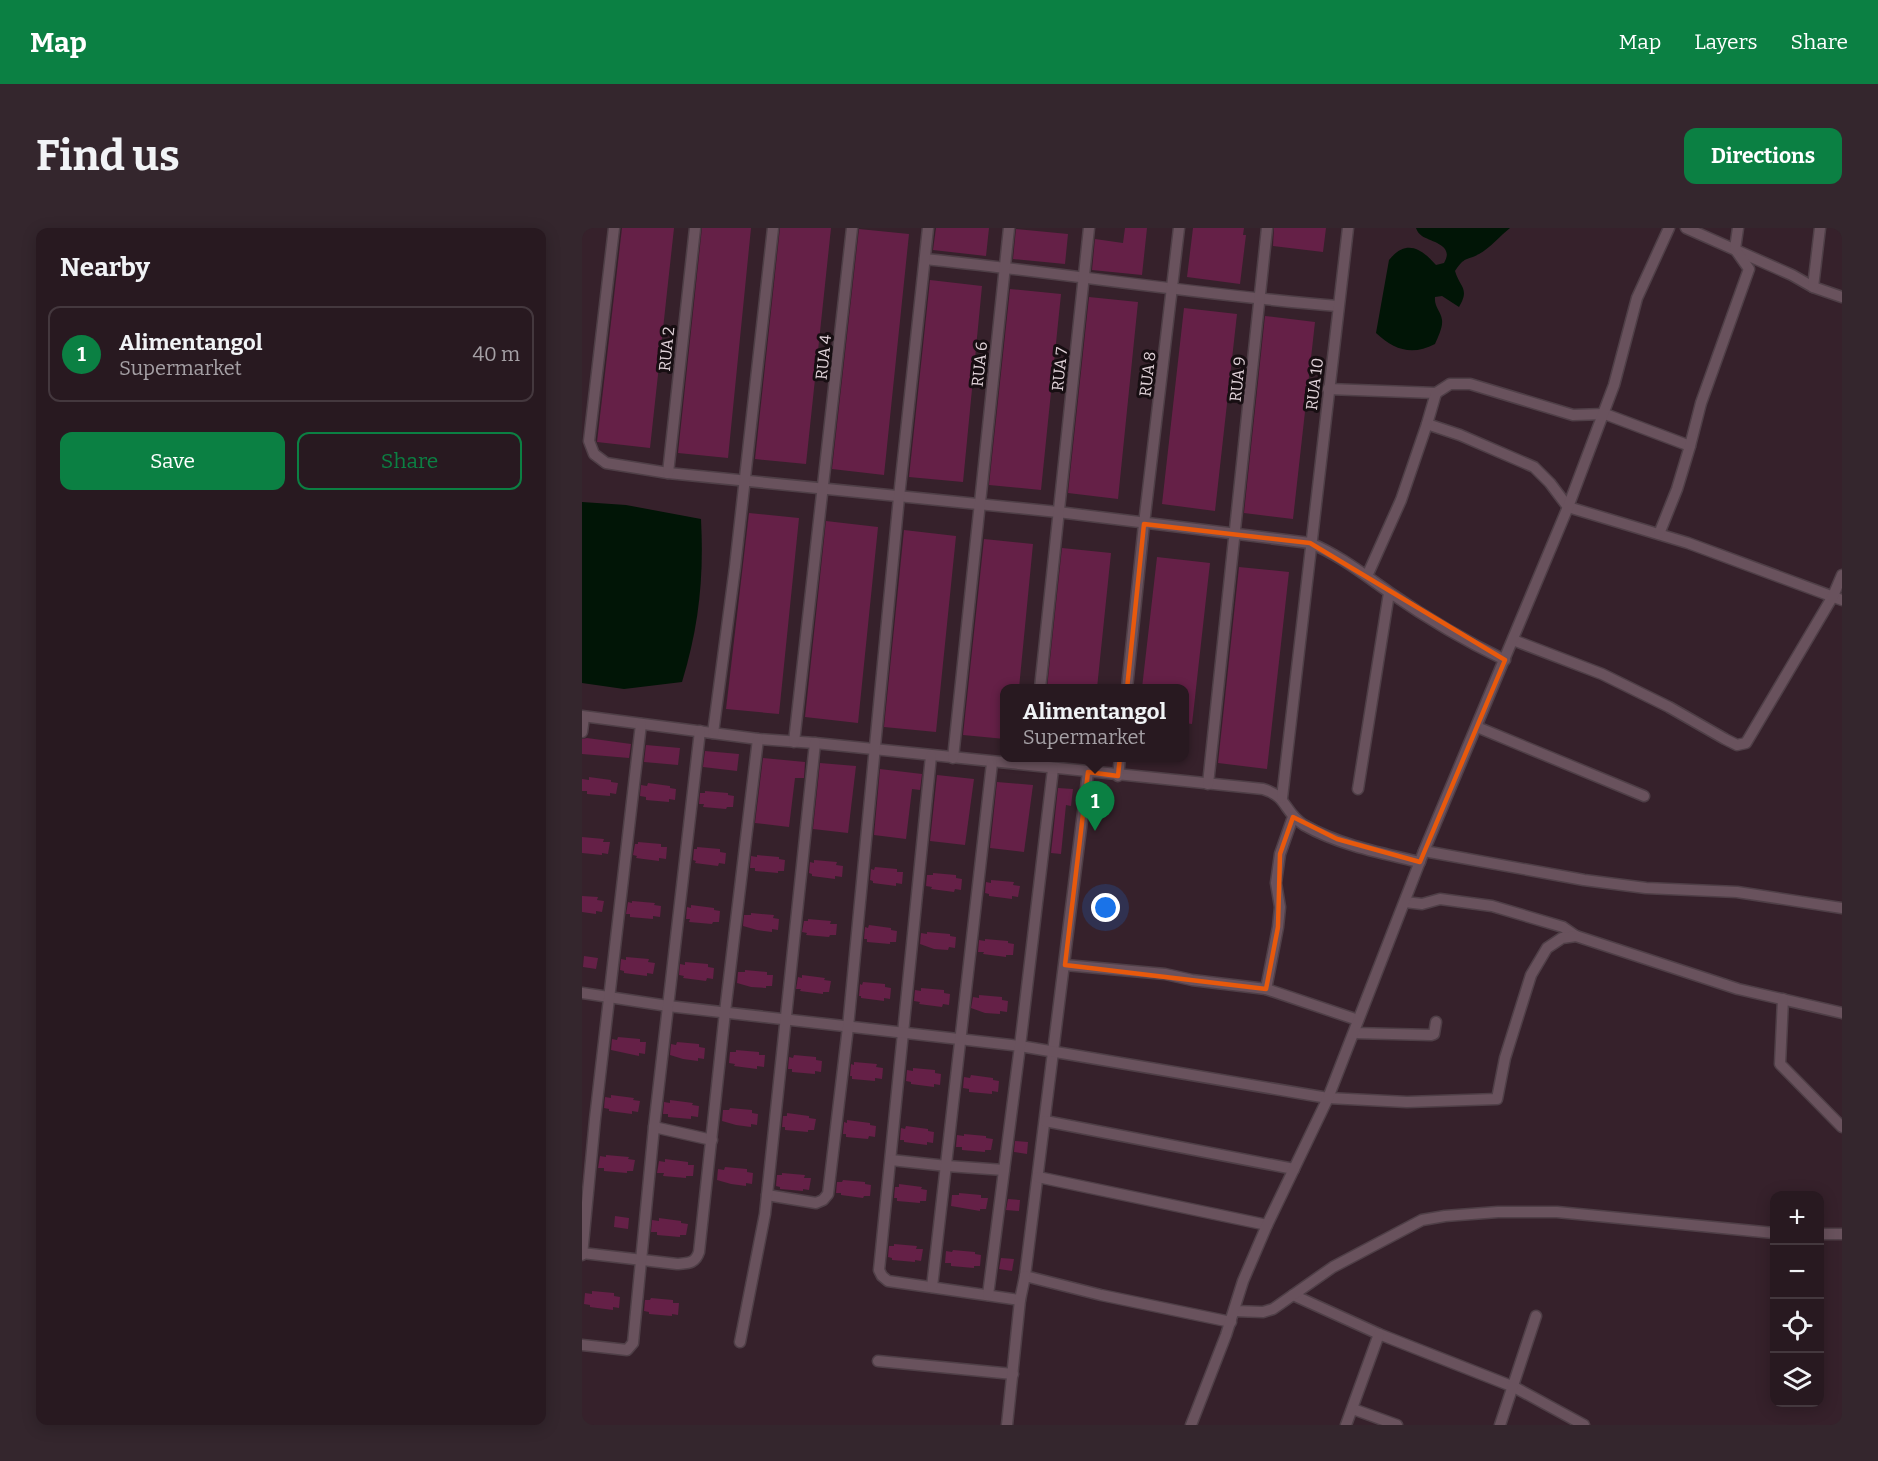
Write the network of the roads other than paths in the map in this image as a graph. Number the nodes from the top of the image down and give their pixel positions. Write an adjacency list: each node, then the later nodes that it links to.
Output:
1 (614, 228): 29 (street)
2 (695, 228): 29 (street, RUA 2)
3 (773, 228): 30 (street)
4 (852, 228): 31 (street, RUA 4)
5 (928, 228): 16 (street)
6 (1009, 228): 17 (street, RUA 6)
7 (1089, 228): 18 (street, RUA 7)
8 (1179, 228): 20 (street, RUA 8)
9 (1267, 228): 22 (street, RUA 9)
10 (1347, 228): 23 (street, RUA 10)
11 (1669, 228): 26 (street)
12 (1686, 228): 15 (street)
13 (1738, 228): 15 (street)
14 (1820, 228): 19 (street)
15 (1735, 249): 19 (street); 28 (street)
16 (925, 259): 17 (street); 32 (street)
17 (1005, 267): 18 (street); 33 (street, RUA 6)
18 (1084, 277): 20 (street); 35 (street, RUA 7)
19 (1812, 286): 21 (street)
20 (1172, 290): 22 (street); 36 (street, RUA 8)
21 (1842, 297)
22 (1260, 300): 23 (street); 37 (street, RUA 9)
23 (1338, 306): 24 (street, RUA 10)
24 (1328, 389): 25 (street); 39 (street, RUA 10)
25 (1436, 393): 26 (street); 27 (street)
26 (1605, 414): 28 (street); 34 (street)
27 (1427, 424): 34 (street); 41 (street)
28 (1690, 446): 38 (street)
29 (668, 472): 30 (street)
30 (745, 480): 31 (street); 53 (street)
31 (823, 489): 32 (street); 55 (street, RUA 4)
32 (899, 496): 33 (street); 57 (street)
33 (979, 504): 35 (street); 59 (street, RUA 6)
34 (1568, 507): 38 (street); 44 (street)
35 (1058, 512): 36 (street); 46 (street, RUA 7)
36 (1144, 524): 37 (street); 47 (street, RUA 8)
37 (1236, 533): 39 (street); 66 (street, RUA 9)
38 (1659, 534): 43 (street)
39 (1310, 543): 41 (street); 69 (street, RUA 10)
40 (1842, 575): 43 (street)
41 (1367, 576): 42 (street)
42 (1389, 593): 45 (street); 67 (street)
43 (1838, 598): 44 (street)
44 (1513, 640): 45 (street)
45 (1505, 660): 50 (street)
46 (1040, 684)
47 (1127, 684)
48 (583, 716): 49 (street); 52 (street)
49 (641, 724): 51 (street); 78 (street)
50 (1477, 727): 68 (street); 71 (street)
51 (700, 731): 53 (street); 80 (street)
52 (582, 732)
53 (713, 733): 54 (street)
54 (758, 740): 55 (street); 81 (street)
55 (794, 742): 56 (street)
56 (815, 743): 57 (street); 83 (street)
57 (874, 750): 58 (street); 86 (street)
58 (931, 756): 59 (street); 87 (street)
59 (953, 758): 62 (street)
60 (1033, 762): 62 (street); 63 (street)
61 (1120, 762): 65 (street)
62 (992, 763): 89 (street)
63 (1053, 769): 64 (street); 90 (street)
64 (1088, 772): 65 (street); 75 (street)
65 (1118, 776): 66 (street)
66 (1208, 784): 69 (street)
67 (1358, 789)
68 (1644, 796)
69 (1282, 798): 70 (street)
70 (1293, 817): 71 (street); 76 (street)
71 (1422, 856): 72 (street); 73 (street)
72 (1404, 902): 74 (street); 84 (street)
73 (1842, 908)
74 (1576, 936): 79 (street); 92 (street)
75 (1065, 965): 76 (street); 91 (street)
76 (1266, 989): 84 (street)
77 (582, 993): 78 (street)
78 (610, 997): 80 (street); 102 (street)
79 (1783, 999): 82 (street); 95 (street)
80 (668, 1006): 81 (street); 94 (street)
81 (725, 1012): 83 (street); 96 (street)
82 (1842, 1013)
83 (785, 1020): 86 (street); 103 (street)
84 (1358, 1020): 88 (street)
85 (1436, 1022): 88 (street)
86 (848, 1028): 87 (street); 103 (street)
87 (902, 1033): 89 (street); 97 (street)
88 (1354, 1033): 92 (street)
89 (962, 1040): 90 (street); 98 (street)
90 (1020, 1046): 91 (street); 100 (street)
91 (1053, 1051): 92 (street); 93 (street)
92 (1328, 1098): 99 (street)
93 (1045, 1121): 99 (street); 101 (street)
94 (654, 1127): 96 (street); 109 (street)
95 (1842, 1127)
96 (712, 1140): 109 (street)
97 (891, 1160): 98 (street); 111 (street)
98 (947, 1166): 100 (street); 111 (street)
99 (1294, 1169): 104 (street)
100 (1004, 1170): 112 (street)
101 (1038, 1177): 104 (street); 110 (street)
102 (585, 1189): 108 (street)
103 (768, 1194): 118 (street)
104 (1267, 1226): 115 (street)
105 (1770, 1233): 113 (street)
106 (1842, 1233): 107 (street)
107 (1824, 1234)
108 (582, 1254): 109 (street)
109 (642, 1261): 119 (street)
110 (1025, 1276): 114 (street); 115 (street)
111 (932, 1287): 112 (street)
112 (988, 1294): 114 (street)
113 (1293, 1295): 115 (street); 117 (street)
114 (1020, 1300): 121 (street)
115 (1233, 1316): 125 (street)
116 (1536, 1316): 122 (street)
117 (1379, 1334): 122 (street); 123 (street)
118 (740, 1342)
119 (582, 1345)
120 (878, 1361): 121 (street)
121 (1013, 1374): 124 (street)
122 (1514, 1387): 128 (street); 129 (street)
123 (1353, 1409): 126 (street); 127 (street)
124 (1007, 1425)
125 (1191, 1425)
126 (1346, 1425)
127 (1397, 1425)
128 (1500, 1425)
129 (1584, 1425)

